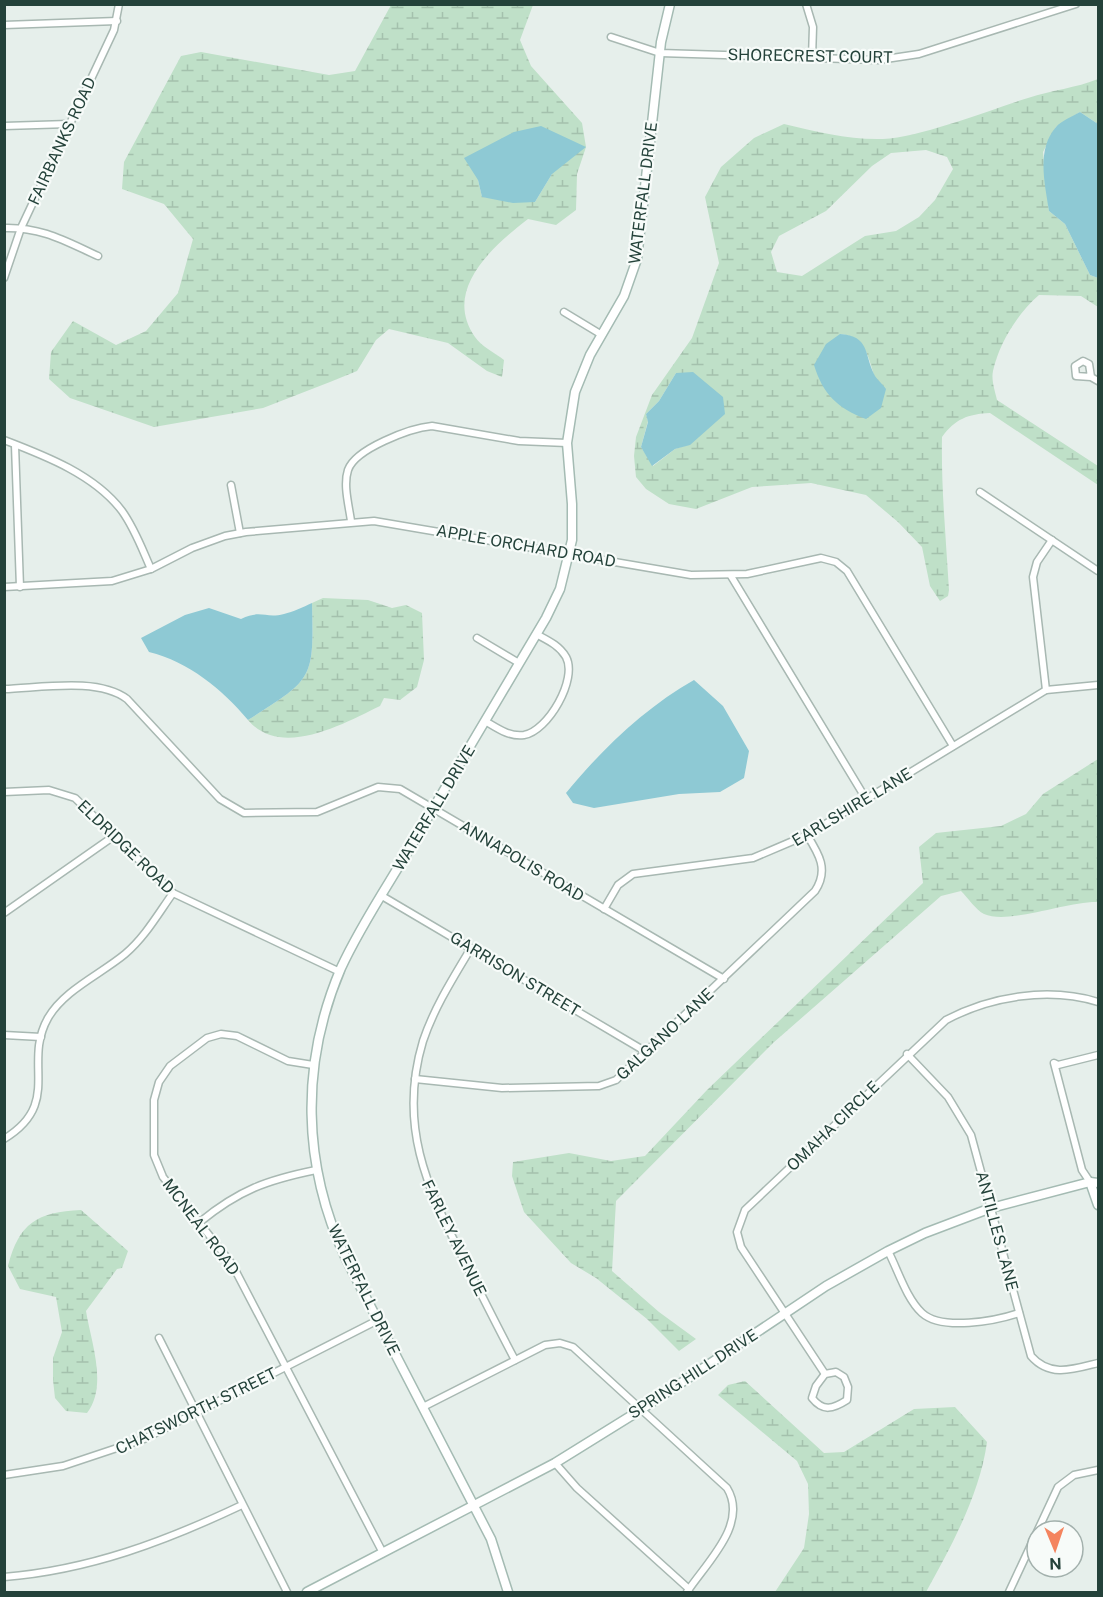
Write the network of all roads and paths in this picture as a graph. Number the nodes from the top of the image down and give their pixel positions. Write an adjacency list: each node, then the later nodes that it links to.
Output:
1 (119, 4): 5 (street, FAIRBANKS ROAD)
2 (670, 4): 8 (street, WATERFALL DRIVE)
3 (806, 4): 9 (street)
4 (1076, 4): 9 (street, SHORECREST COURT)
5 (117, 21): 6 (street); 10 (street, FAIRBANKS ROAD)
6 (4, 25)
7 (611, 37): 8 (street, SHORECREST COURT)
8 (660, 52): 9 (street, SHORECREST COURT); 17 (street, WATERFALL DRIVE)
9 (812, 58)
10 (69, 124): 11 (street); 13 (street, FAIRBANKS ROAD)
11 (4, 126)
12 (4, 228): 13 (street)
13 (21, 228): 14 (street); 15 (street, FAIRBANKS ROAD)
14 (98, 256)
15 (4, 278)
16 (564, 312): 17 (street)
17 (602, 335): 21 (street, WATERFALL DRIVE)
18 (1091, 377): 19 (street)
19 (1098, 381)
20 (4, 440): 22 (street)
21 (567, 443): 25 (street); 28 (street, WATERFALL DRIVE)
22 (15, 445): 29 (street); 33 (street)
23 (231, 485): 26 (street)
24 (980, 492): 27 (street)
25 (351, 521): 26 (street, APPLE ORCHARD ROAD); 28 (street, APPLE ORCHARD ROAD)
26 (240, 533): 29 (street, APPLE ORCHARD ROAD)
27 (1052, 540): 30 (street); 39 (street)
28 (570, 554): 31 (street, APPLE ORCHARD ROAD); 34 (street, WATERFALL DRIVE)
29 (151, 569): 33 (street, APPLE ORCHARD ROAD)
30 (1098, 571)
31 (731, 576): 41 (street, APPLE ORCHARD ROAD); 43 (street)
32 (4, 587): 33 (street, APPLE ORCHARD ROAD)
33 (20, 587)
34 (536, 634): 36 (street, WATERFALL DRIVE); 40 (street)
35 (477, 638): 36 (street)
36 (519, 663): 40 (street, WATERFALL DRIVE)
37 (1098, 685): 39 (street, EARLSHIRE LANE)
38 (4, 689): 44 (street, ANNAPOLIS ROAD)
39 (1046, 690): 41 (street, EARLSHIRE LANE)
40 (485, 721): 44 (street, WATERFALL DRIVE)
41 (953, 746): 43 (street, EARLSHIRE LANE)
42 (4, 792): 46 (street, ELDRIDGE ROAD)
43 (866, 799): 45 (street, EARLSHIRE LANE)
44 (434, 808): 48 (street, WATERFALL DRIVE); 49 (street, ANNAPOLIS ROAD)
45 (807, 835): 49 (street, EARLSHIRE LANE); 53 (street, GALGANO LANE)
46 (114, 836): 47 (street, ELDRIDGE ROAD); 50 (street)
47 (173, 893): 52 (street, ELDRIDGE ROAD); 56 (street)
48 (382, 896): 51 (street, GARRISON STREET); 52 (street, WATERFALL DRIVE)
49 (604, 909): 53 (street, ANNAPOLIS ROAD)
50 (4, 913)
51 (471, 948): 57 (street, GARRISON STREET); 61 (street, FARLEY AVENUE)
52 (340, 972): 60 (street, WATERFALL DRIVE)
53 (724, 979): 57 (street, GALGANO LANE)
54 (1098, 1002): 58 (street, OMAHA CIRCLE)
55 (4, 1035): 56 (street)
56 (41, 1037): 62 (street)
57 (648, 1053): 61 (street, GALGANO LANE)
58 (907, 1054): 67 (street, ANTILLES LANE); 71 (street, OMAHA CIRCLE)
59 (1098, 1055): 65 (street)
60 (313, 1065): 63 (street, WATERFALL DRIVE); 68 (street, MCNEAL ROAD)
61 (415, 1079): 74 (street, FARLEY AVENUE)
62 (4, 1139)
63 (316, 1170): 68 (street); 72 (street, WATERFALL DRIVE)
64 (1098, 1176): 65 (street, SPRING HILL DRIVE)
65 (1094, 1183): 66 (street); 67 (street, SPRING HILL DRIVE)
66 (1098, 1205)
67 (991, 1208): 69 (street, SPRING HILL DRIVE); 70 (street, ANTILLES LANE)
68 (200, 1222): 76 (street, MCNEAL ROAD)
69 (888, 1251): 70 (street); 71 (street, SPRING HILL DRIVE)
70 (1019, 1313): 75 (street, ANTILLES LANE)
71 (785, 1314): 77 (street, OMAHA CIRCLE); 79 (street, SPRING HILL DRIVE)
72 (378, 1320): 76 (street, CHATSWORTH STREET); 78 (street, WATERFALL DRIVE)
73 (159, 1338): 80 (street)
74 (515, 1360): 78 (street); 79 (street)
75 (1098, 1363)
76 (285, 1367): 80 (street, CHATSWORTH STREET); 86 (street, MCNEAL ROAD)
77 (825, 1374): 77 (street, OMAHA CIRCLE)
78 (423, 1407): 85 (street, WATERFALL DRIVE)
79 (642, 1409): 81 (street, SPRING HILL DRIVE); 88 (street)
80 (195, 1413): 83 (street, CHATSWORTH STREET); 84 (street)
81 (555, 1463): 85 (street, SPRING HILL DRIVE); 88 (street)
82 (1098, 1470): 92 (street)
83 (4, 1474)
84 (242, 1505): 87 (street); 89 (street)
85 (474, 1506): 86 (street, SPRING HILL DRIVE); 91 (street, WATERFALL DRIVE)
86 (383, 1554): 90 (street, SPRING HILL DRIVE)
87 (4, 1577)
88 (688, 1591)
89 (287, 1593)
90 (307, 1593)
91 (508, 1593)
92 (1009, 1593)

